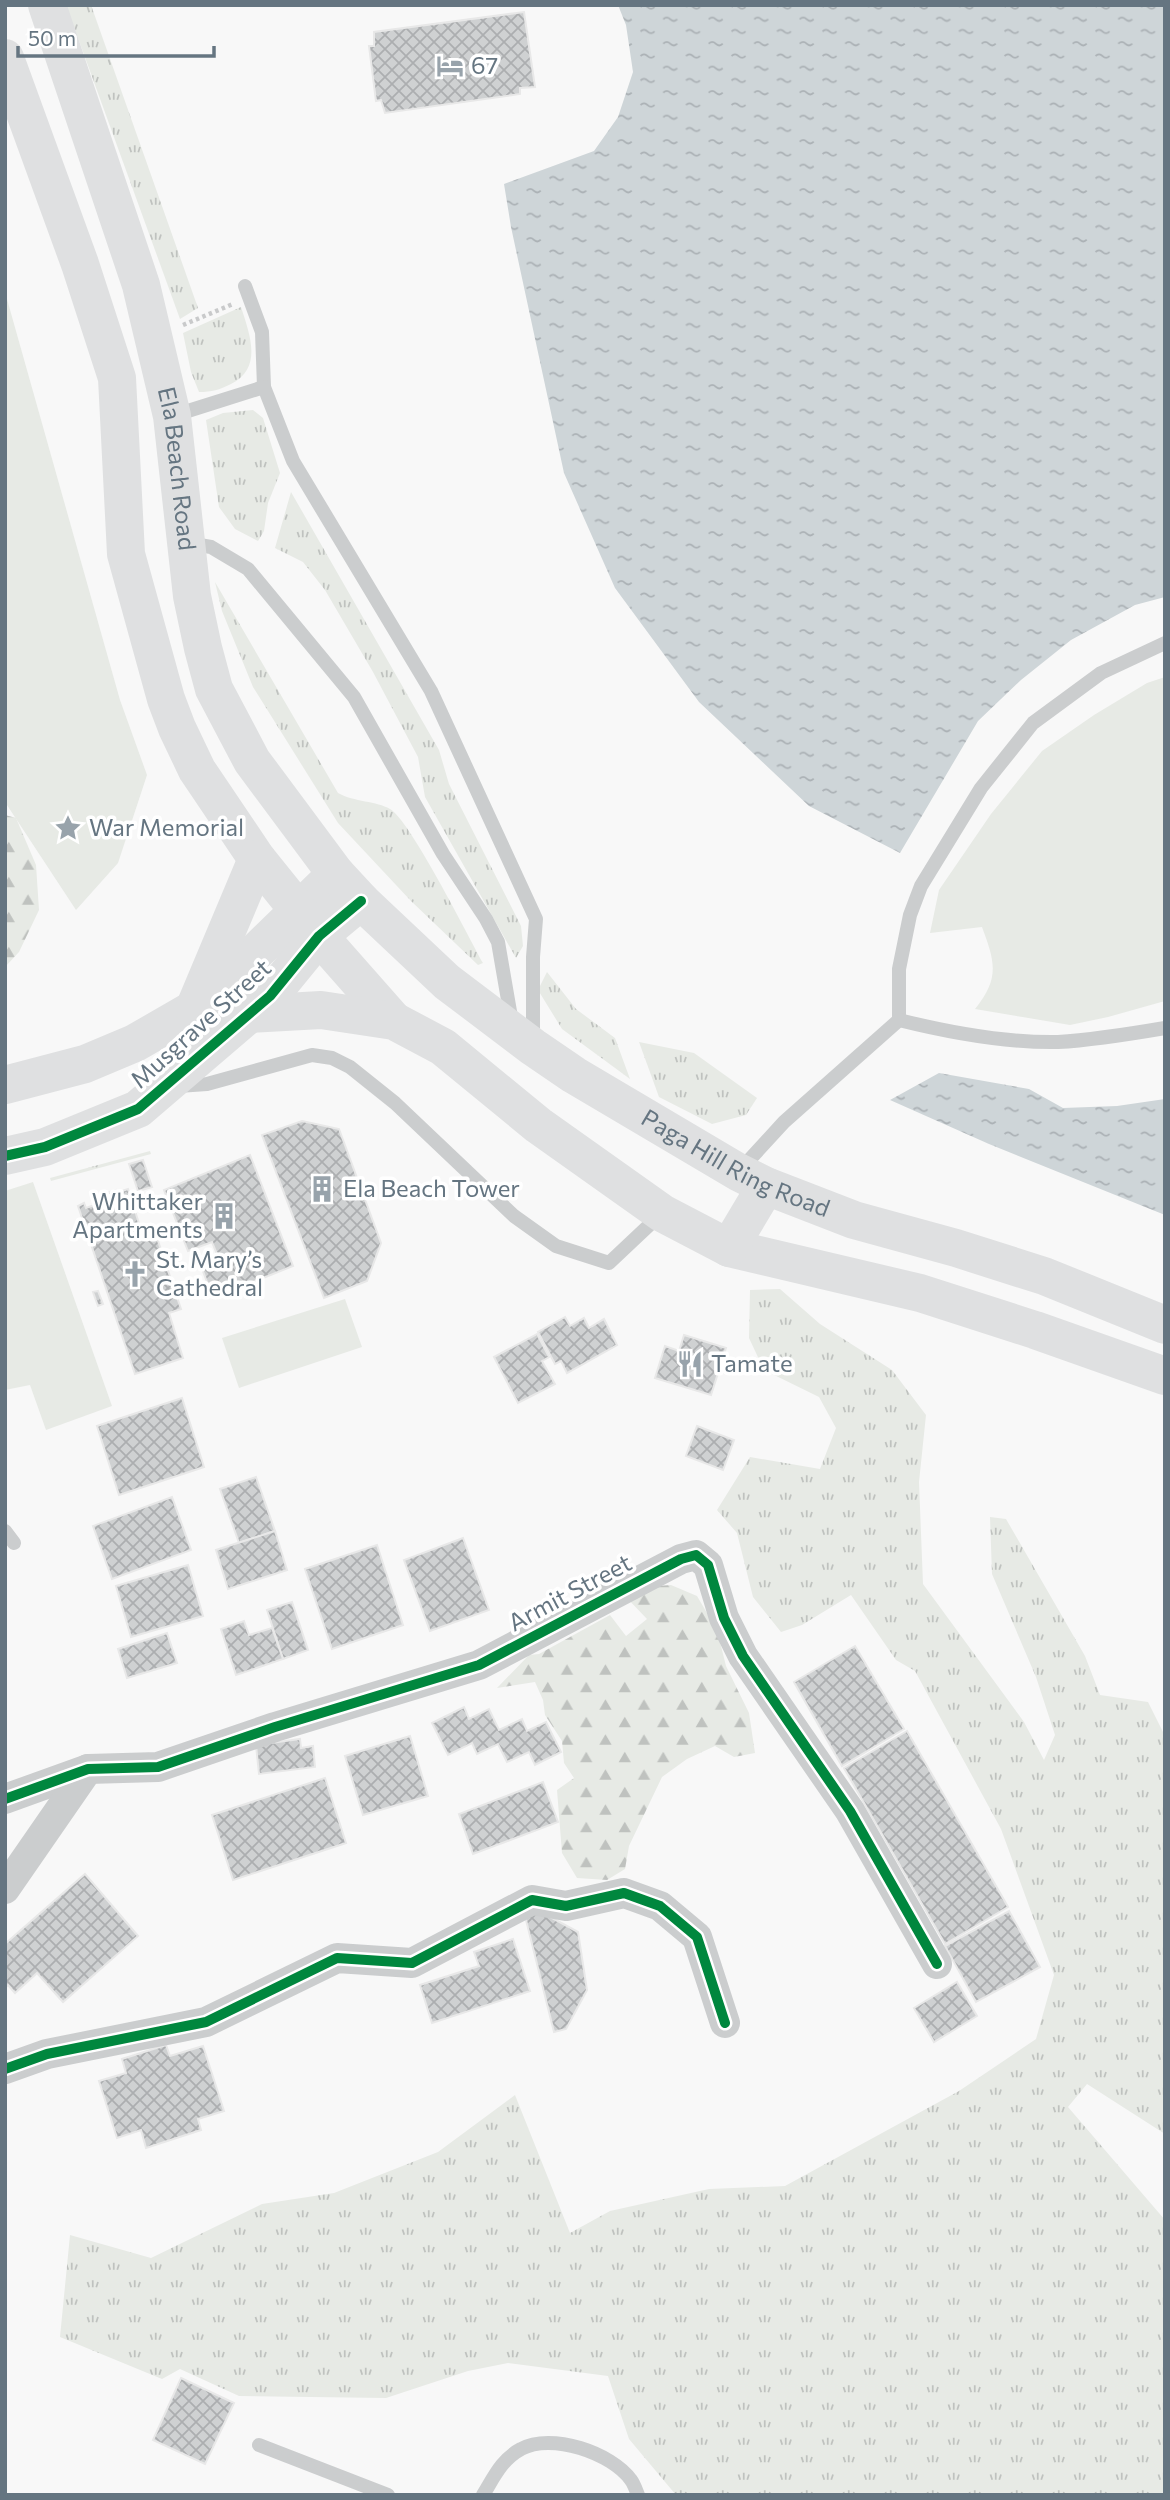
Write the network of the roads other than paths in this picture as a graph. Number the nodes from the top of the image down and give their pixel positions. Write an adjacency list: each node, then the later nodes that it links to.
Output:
1 (47, 5): 5 (main road, Ela Beach Road)
2 (5, 58): 8 (main road, Ela Beach Road)
3 (243, 293): 4 (lane)
4 (264, 387): 5 (lane); 17 (lane)
5 (172, 416): 6 (main road, Ela Beach Road)
6 (186, 543): 9 (main road, Ela Beach Road); 17 (lane)
7 (1165, 643): 14 (lane)
8 (257, 859): 11 (main road, Ela Beach Road); 12 (main road)
9 (336, 874): 10 (main road, Ela Beach Road); 11 (main road, Musgrave Street)
10 (361, 901): 11 (main road, Musgrave Street); 17 (main road, Paga Hill Ring Road)
11 (309, 923): 12 (main road, Musgrave Street); 13 (main road, Musgrave Street); 15 (main road)
12 (194, 1009): 18 (main road, Musgrave Street)
13 (250, 1014): 15 (main road); 19 (main road, Musgrave Street)
14 (899, 1020): 16 (lane); 21 (lane)
15 (408, 1028): 22 (main road)
16 (1165, 1028)
17 (523, 1040): 21 (main road, Paga Hill Ring Road)
18 (5, 1085)
19 (164, 1087): 20 (main road, Musgrave Street); 22 (lane)
20 (5, 1156)
21 (752, 1179): 23 (main road); 24 (main road, Paga Hill Ring Road)
22 (662, 1213): 23 (main road)
23 (729, 1248): 25 (main road)
24 (1165, 1325)
25 (1165, 1376)
26 (88, 1769): 27 (street, Armit Street); 28 (street); 29 (street, Armit Street)
27 (5, 1799)
28 (5, 1889)
29 (937, 1964)
30 (725, 2023): 31 (street)
31 (5, 2069)
32 (260, 2445): 33 (lane)
33 (388, 2495)
34 (483, 2495): 35 (lane)
35 (638, 2495)

